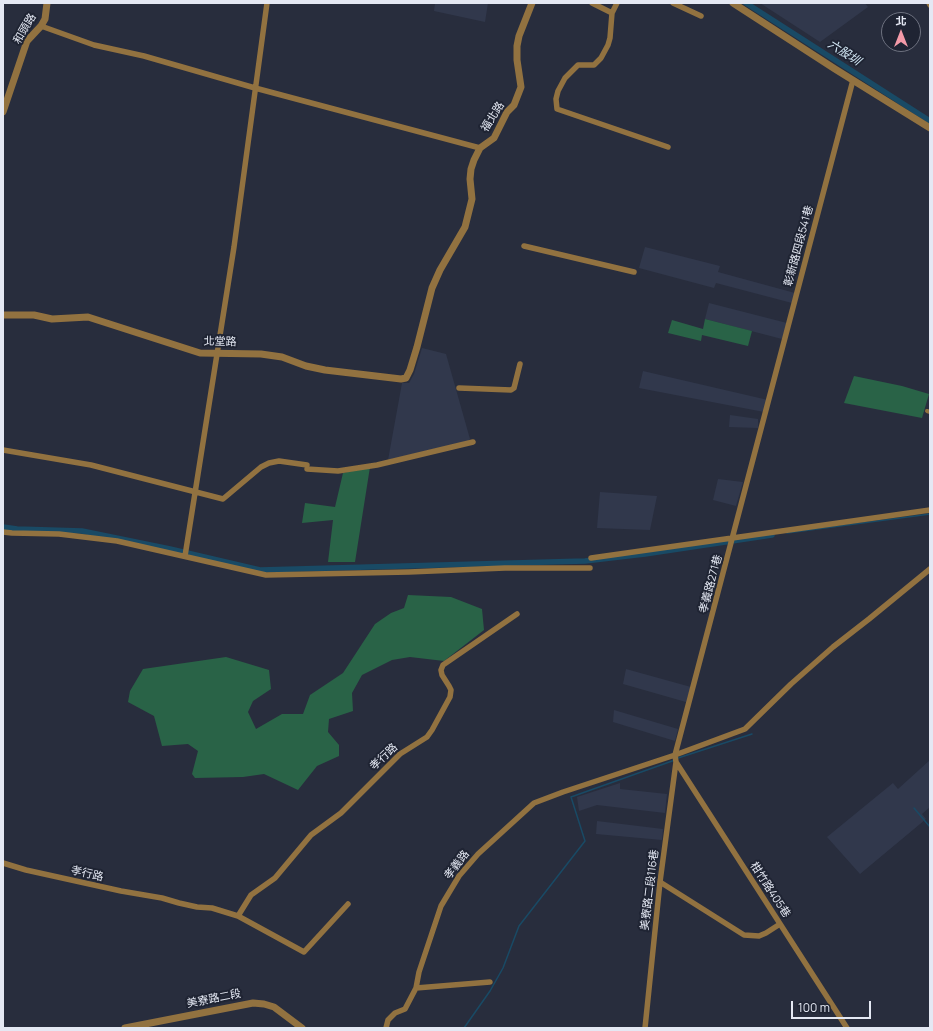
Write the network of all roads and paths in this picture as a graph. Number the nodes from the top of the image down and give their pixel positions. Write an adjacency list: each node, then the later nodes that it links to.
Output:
1 (47, 3): 10 (street, 和頭路)
2 (267, 3): 12 (street)
3 (532, 3): 16 (street, 福北路)
4 (592, 3): 8 (street)
5 (617, 3): 8 (street)
6 (674, 3): 9 (street)
7 (733, 3): 11 (street)
8 (612, 13): 15 (street)
9 (701, 16)
10 (41, 26): 12 (street); 13 (street, 和頭路)
11 (853, 80): 14 (street); 24 (street, 彰新路四段541巷)
12 (255, 88): 16 (street); 21 (street)
13 (3, 112)
14 (930, 128)
15 (668, 146)
16 (480, 148): 20 (street, 福北路)
17 (524, 246): 18 (street)
18 (634, 272)
19 (3, 315): 21 (street, 北堂路)
20 (417, 347): 21 (street, 北堂路)
21 (216, 353): 27 (street)
22 (520, 364): 23 (street)
23 (459, 388)
24 (764, 417): 30 (street, 孝義路271巷)
25 (473, 442): 27 (street)
26 (3, 450): 27 (street)
27 (195, 492): 31 (street)
28 (930, 510): 30 (street)
29 (3, 532): 31 (street)
30 (733, 537): 32 (street); 36 (street, 孝義路271巷)
31 (185, 556): 33 (street)
32 (591, 558)
33 (590, 568)
34 (930, 569): 36 (street, 孝義路)
35 (517, 614): 41 (street, 孝行路)
36 (675, 755): 37 (street, 美寮路二段116巷); 44 (street, 孝義路)
37 (676, 762): 39 (street, 美寮路二段116巷); 42 (street, 柑竹路405巷)
38 (3, 863): 41 (street, 孝行路)
39 (660, 882): 42 (street); 48 (street, 美寮路二段116巷)
40 (348, 904): 41 (street, 孝行路)
41 (238, 916)
42 (780, 924): 49 (street, 柑竹路405巷)
43 (490, 982): 44 (street)
44 (416, 988): 47 (street, 孝義路)
45 (125, 1028): 46 (street, 美寮路二段)
46 (302, 1028)
47 (386, 1028)
48 (644, 1028)
49 (847, 1028)

